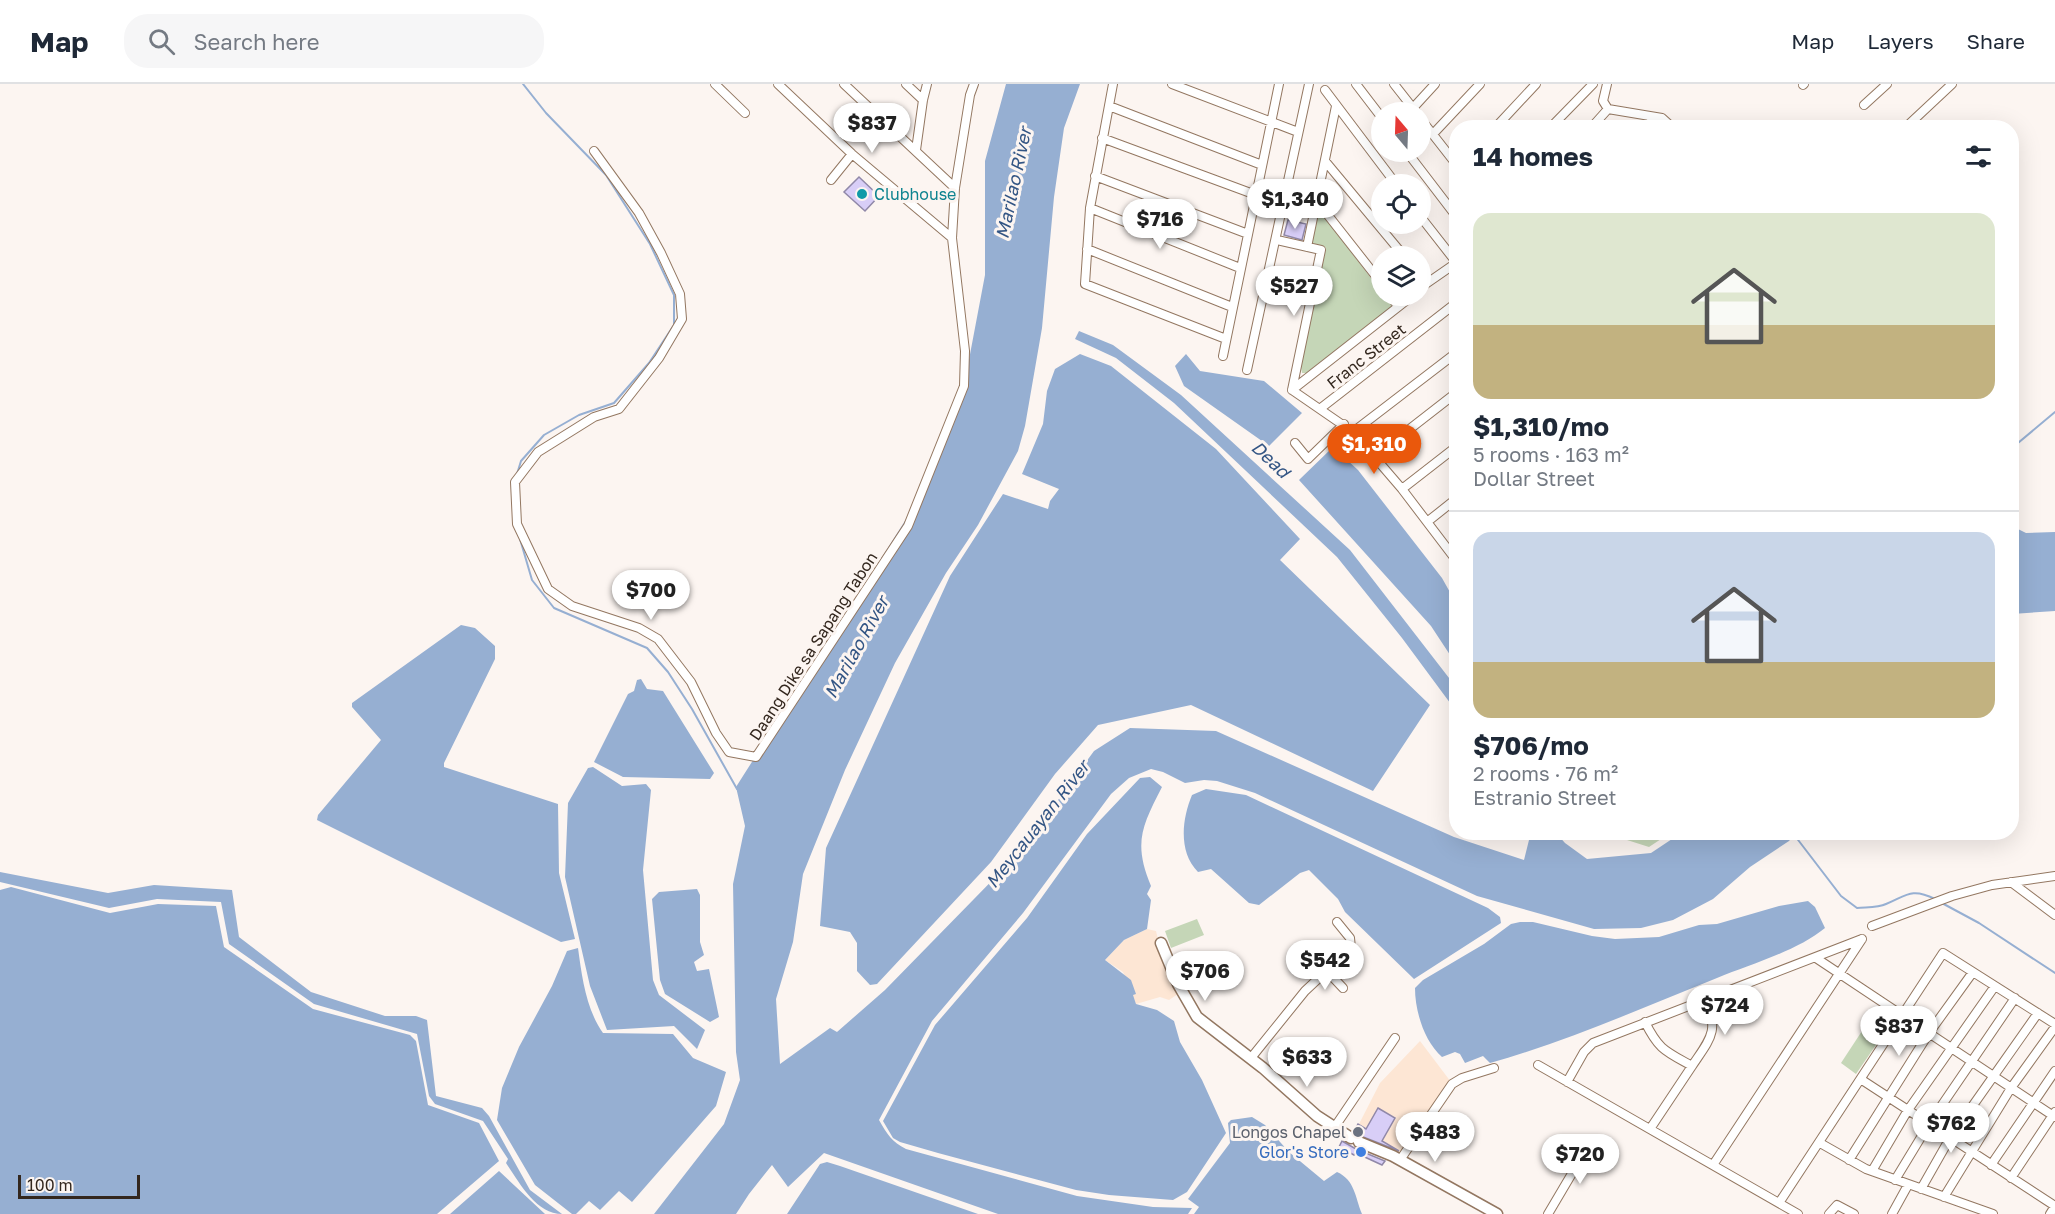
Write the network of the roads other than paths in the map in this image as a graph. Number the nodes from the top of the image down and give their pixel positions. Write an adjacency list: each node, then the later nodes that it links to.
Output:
1 (715, 84): 29 (street)
2 (778, 84): 44 (street)
3 (844, 84): 42 (street)
4 (906, 84): 21 (street)
5 (927, 84): 21 (street)
6 (974, 84): 52 (street)
7 (1113, 84): 26 (street)
8 (1172, 84): 37 (street)
9 (1279, 84): 37 (street)
10 (1309, 84): 38 (street)
11 (1356, 84): 24 (street)
12 (1394, 84): 22 (street)
13 (1435, 84): 23 (street)
14 (1480, 84): 40 (street)
15 (1536, 84): 31 (street)
16 (1593, 84): 32 (street)
17 (1607, 84): 28 (street)
18 (1887, 84): 25 (street)
19 (1952, 84): 36 (street)
20 (1325, 90): 27 (street)
21 (923, 100): 42 (street)
22 (1408, 102)
23 (1420, 102)
24 (1371, 104)
25 (1864, 105)
26 (1109, 106): 41 (street); 48 (street)
27 (1336, 106): 46 (street); 49 (street)
28 (1608, 109): 30 (street); 33 (street)
29 (745, 113)
30 (1655, 117): 34 (street); 35 (street)
31 (1502, 120)
32 (1558, 120)
33 (1598, 120)
34 (1652, 120)
35 (1664, 120)
36 (1914, 120)
37 (1271, 122): 38 (street); 48 (street)
38 (1298, 132): 60 (street)
39 (1431, 132): 40 (street)
40 (1433, 134): 45 (street)
41 (1102, 138): 50 (street); 53 (street)
42 (916, 150): 52 (street)
43 (594, 151): 59 (street, Daang Dike sa Sapang Tabon)
44 (852, 154): 51 (street); 59 (street)
45 (1449, 155)
46 (1325, 160): 54 (street); 61 (street)
47 (1415, 162): 55 (street)
48 (1262, 165): 53 (street)
49 (1388, 174)
50 (1095, 176): 56 (street); 58 (street)
51 (831, 180)
52 (955, 188): 59 (street)
53 (1256, 195): 58 (street)
54 (1316, 200): 62 (street); 67 (street)
55 (1449, 207)
56 (1090, 208): 63 (street); 66 (street)
57 (1431, 230): 64 (street)
58 (1248, 234): 66 (street)
59 (952, 238)
60 (1277, 240): 62 (street); 75 (street)
61 (1396, 246)
62 (1307, 247): 76 (street)
63 (1087, 249): 70 (street); 72 (street)
64 (1449, 254)
65 (1449, 267): 68 (street)
66 (1240, 268): 70 (street)
67 (1371, 270)
68 (1431, 278)
69 (1398, 306): 76 (street)
70 (1232, 307): 72 (street)
71 (1449, 308): 78 (street, Franc Street)
72 (1226, 339): 73 (street)
73 (1223, 356)
74 (1449, 358): 80 (street)
75 (1247, 370)
76 (1292, 390): 78 (street)
77 (1449, 398): 83 (street)
78 (1321, 408): 79 (street)
79 (1344, 424): 80 (street); 81 (street)
80 (1353, 432): 83 (street)
81 (1295, 443)
82 (1449, 452): 84 (street)
83 (1375, 456): 84 (street)
84 (1402, 489): 86 (street)
85 (1449, 505): 86 (street)
86 (1427, 522): 87 (street)
87 (1449, 546)
88 (2055, 876): 89 (street)
89 (2011, 882): 90 (street); 92 (street)
90 (2055, 915)
91 (1337, 922): 95 (street)
92 (1872, 926)
93 (1161, 943): 109 (street)
94 (1816, 958): 97 (street); 97 (street); 101 (street)
95 (1327, 971): 99 (street); 109 (street)
96 (1973, 972): 98 (street); 103 (street); 106 (street)
97 (1839, 973): 103 (street); 132 (street)
98 (1995, 986): 100 (street); 108 (street)
99 (1343, 987)
100 (2015, 998): 102 (street); 110 (street)
101 (1705, 999): 104 (street); 112 (street)
102 (2038, 1013): 105 (street); 115 (street)
103 (1901, 1015): 106 (street); 116 (street)
104 (1645, 1022): 112 (street); 117 (street)
105 (2055, 1025): 118 (street)
106 (1929, 1033): 108 (street); 119 (street)
107 (1395, 1038): 124 (street)
108 (1951, 1048): 110 (street); 121 (street)
109 (1251, 1058): 124 (street)
110 (1972, 1062): 115 (street); 123 (street)
111 (1538, 1065): 117 (street)
112 (1692, 1066): 125 (street)
113 (1494, 1068): 130 (street)
114 (2055, 1071): 120 (street)
115 (1993, 1075): 118 (street); 126 (street)
116 (1862, 1080): 119 (street); 128 (street)
117 (1567, 1082): 125 (street)
118 (2011, 1088): 120 (street); 129 (street)
119 (1888, 1097): 121 (street); 131 (street)
120 (2032, 1102): 122 (street); 133 (street)
121 (1908, 1110): 123 (street); 134 (street)
122 (2054, 1115): 135 (street)
123 (1929, 1124): 126 (street); 136 (street)
124 (1334, 1128): 130 (street)
125 (1650, 1129): 132 (street)
126 (1950, 1138): 129 (street); 138 (street)
127 (1590, 1143): 142 (street)
128 (1820, 1143): 131 (street); 140 (street)
129 (1971, 1151): 133 (street); 139 (street)
130 (1401, 1160): 141 (street)
131 (1849, 1160): 134 (street)
132 (1713, 1165): 140 (street)
133 (1991, 1165): 135 (street)
134 (1872, 1171): 136 (street)
135 (2011, 1178): 148 (street)
136 (1896, 1180): 137 (street)
137 (1908, 1185): 138 (street); 146 (street)
138 (1921, 1189): 139 (street)
139 (1944, 1197): 147 (street)
140 (1779, 1203): 143 (street)
141 (1497, 1214)
142 (1548, 1214)
143 (1798, 1214)
144 (1829, 1214): 145 (street)
145 (1854, 1214)
146 (1892, 1214)
147 (1993, 1214)
148 (2050, 1214)

